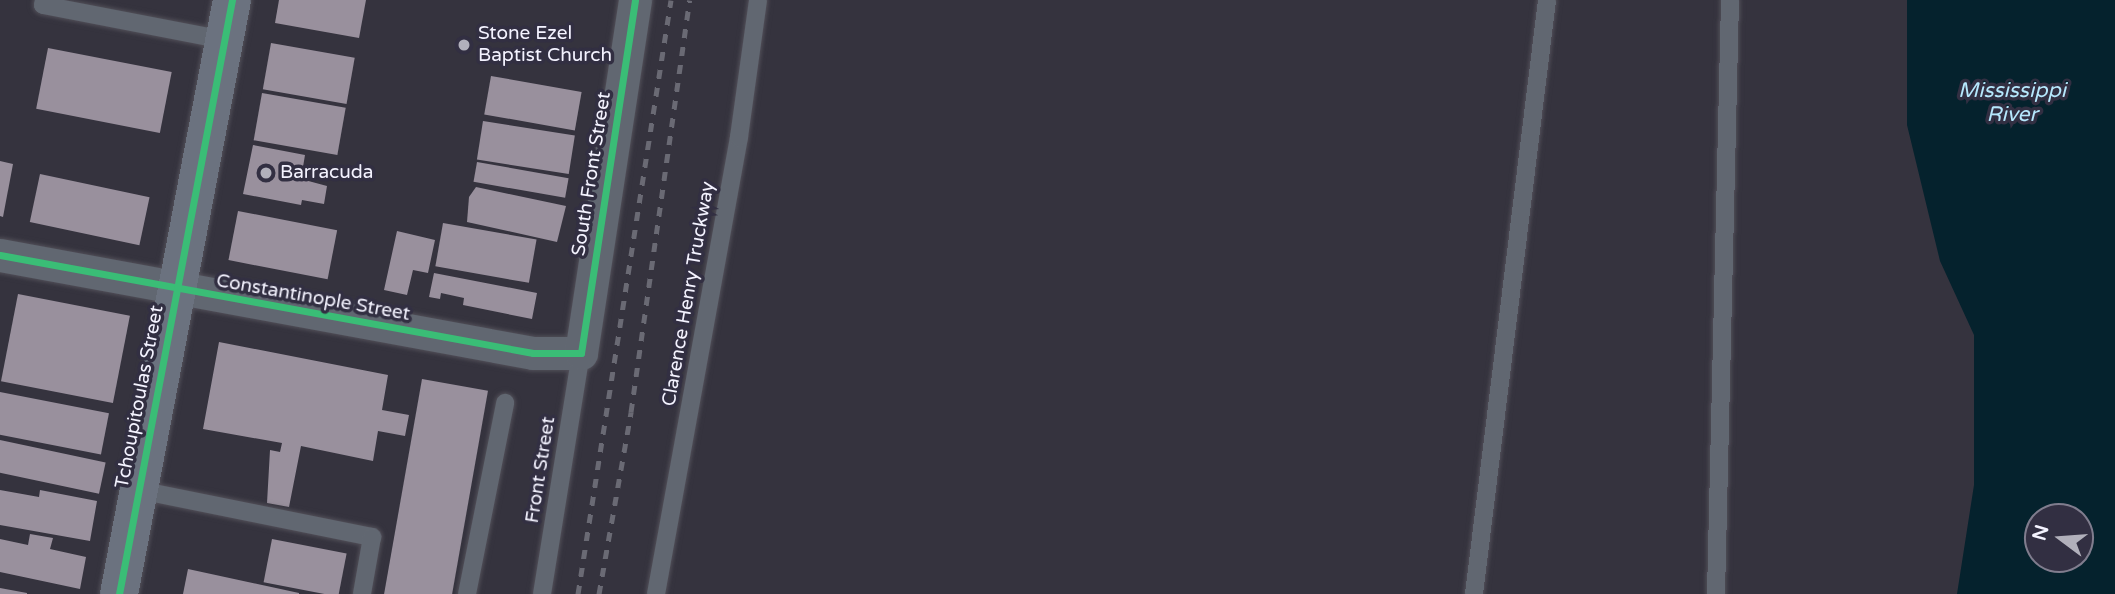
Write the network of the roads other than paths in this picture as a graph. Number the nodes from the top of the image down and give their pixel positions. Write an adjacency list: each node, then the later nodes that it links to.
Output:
1 (44, 0): 7 (lane)
2 (232, 0): 7 (street, Tchoupitoulas Street)
3 (635, 0): 10 (street, South Front Street)
4 (758, 0): 17 (lane, Clarence Henry Truckway)
5 (1548, 0): 18 (lane)
6 (1730, 0): 19 (lane)
7 (224, 40): 9 (street, Tchoupitoulas Street)
8 (0, 255): 9 (street, Constantinople Street)
9 (177, 290): 10 (street, Constantinople Street); 12 (street, Tchoupitoulas Street)
10 (581, 353): 16 (lane, Front Street)
11 (505, 403): 15 (lane)
12 (139, 490): 13 (street, Tchoupitoulas Street); 14 (lane)
13 (119, 594)
14 (362, 594)
15 (467, 594)
16 (541, 594)
17 (656, 594)
18 (1474, 594)
19 (1716, 594)

